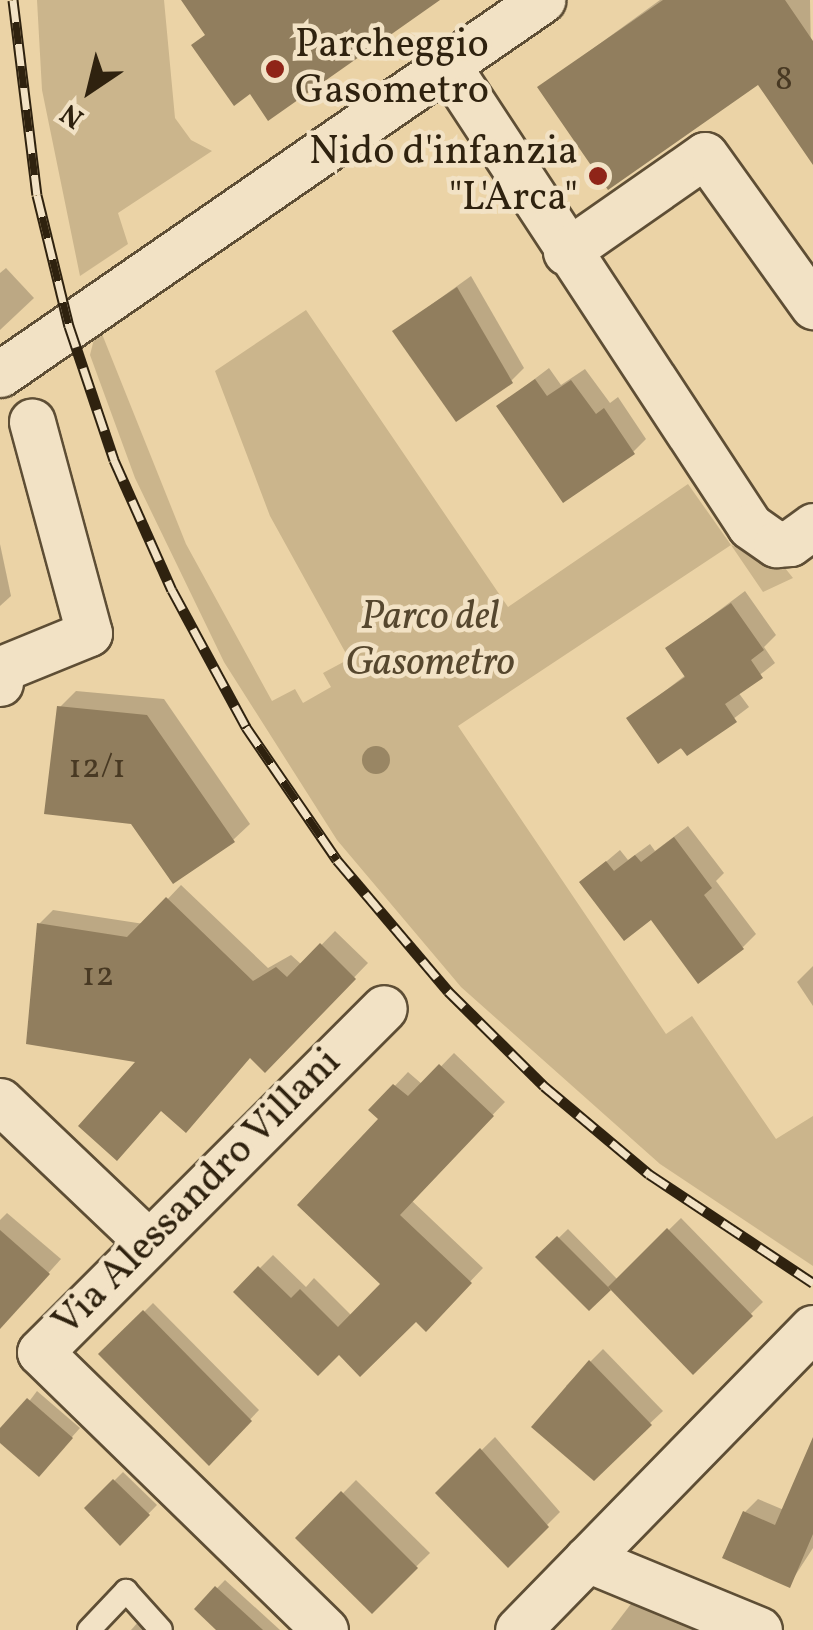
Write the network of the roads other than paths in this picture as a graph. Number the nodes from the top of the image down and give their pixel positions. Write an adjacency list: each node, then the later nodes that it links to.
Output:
1 (542, 0): 2 (street)
2 (448, 66): 3 (street); 5 (street)
3 (566, 252): 4 (street); 7 (street)
4 (813, 306)
5 (0, 374)
6 (32, 422): 8 (street)
7 (813, 526)
8 (0, 683)
9 (384, 1008): 11 (street, Via Alessandro Villani)
10 (0, 1101): 11 (street)
11 (147, 1242): 16 (street, Via Alessandro Villani)
12 (813, 1328): 13 (street)
13 (587, 1559): 17 (street); 18 (street)
14 (89, 1630): 15 (lane)
15 (161, 1630)
16 (325, 1630)
17 (518, 1630)
18 (759, 1630)

